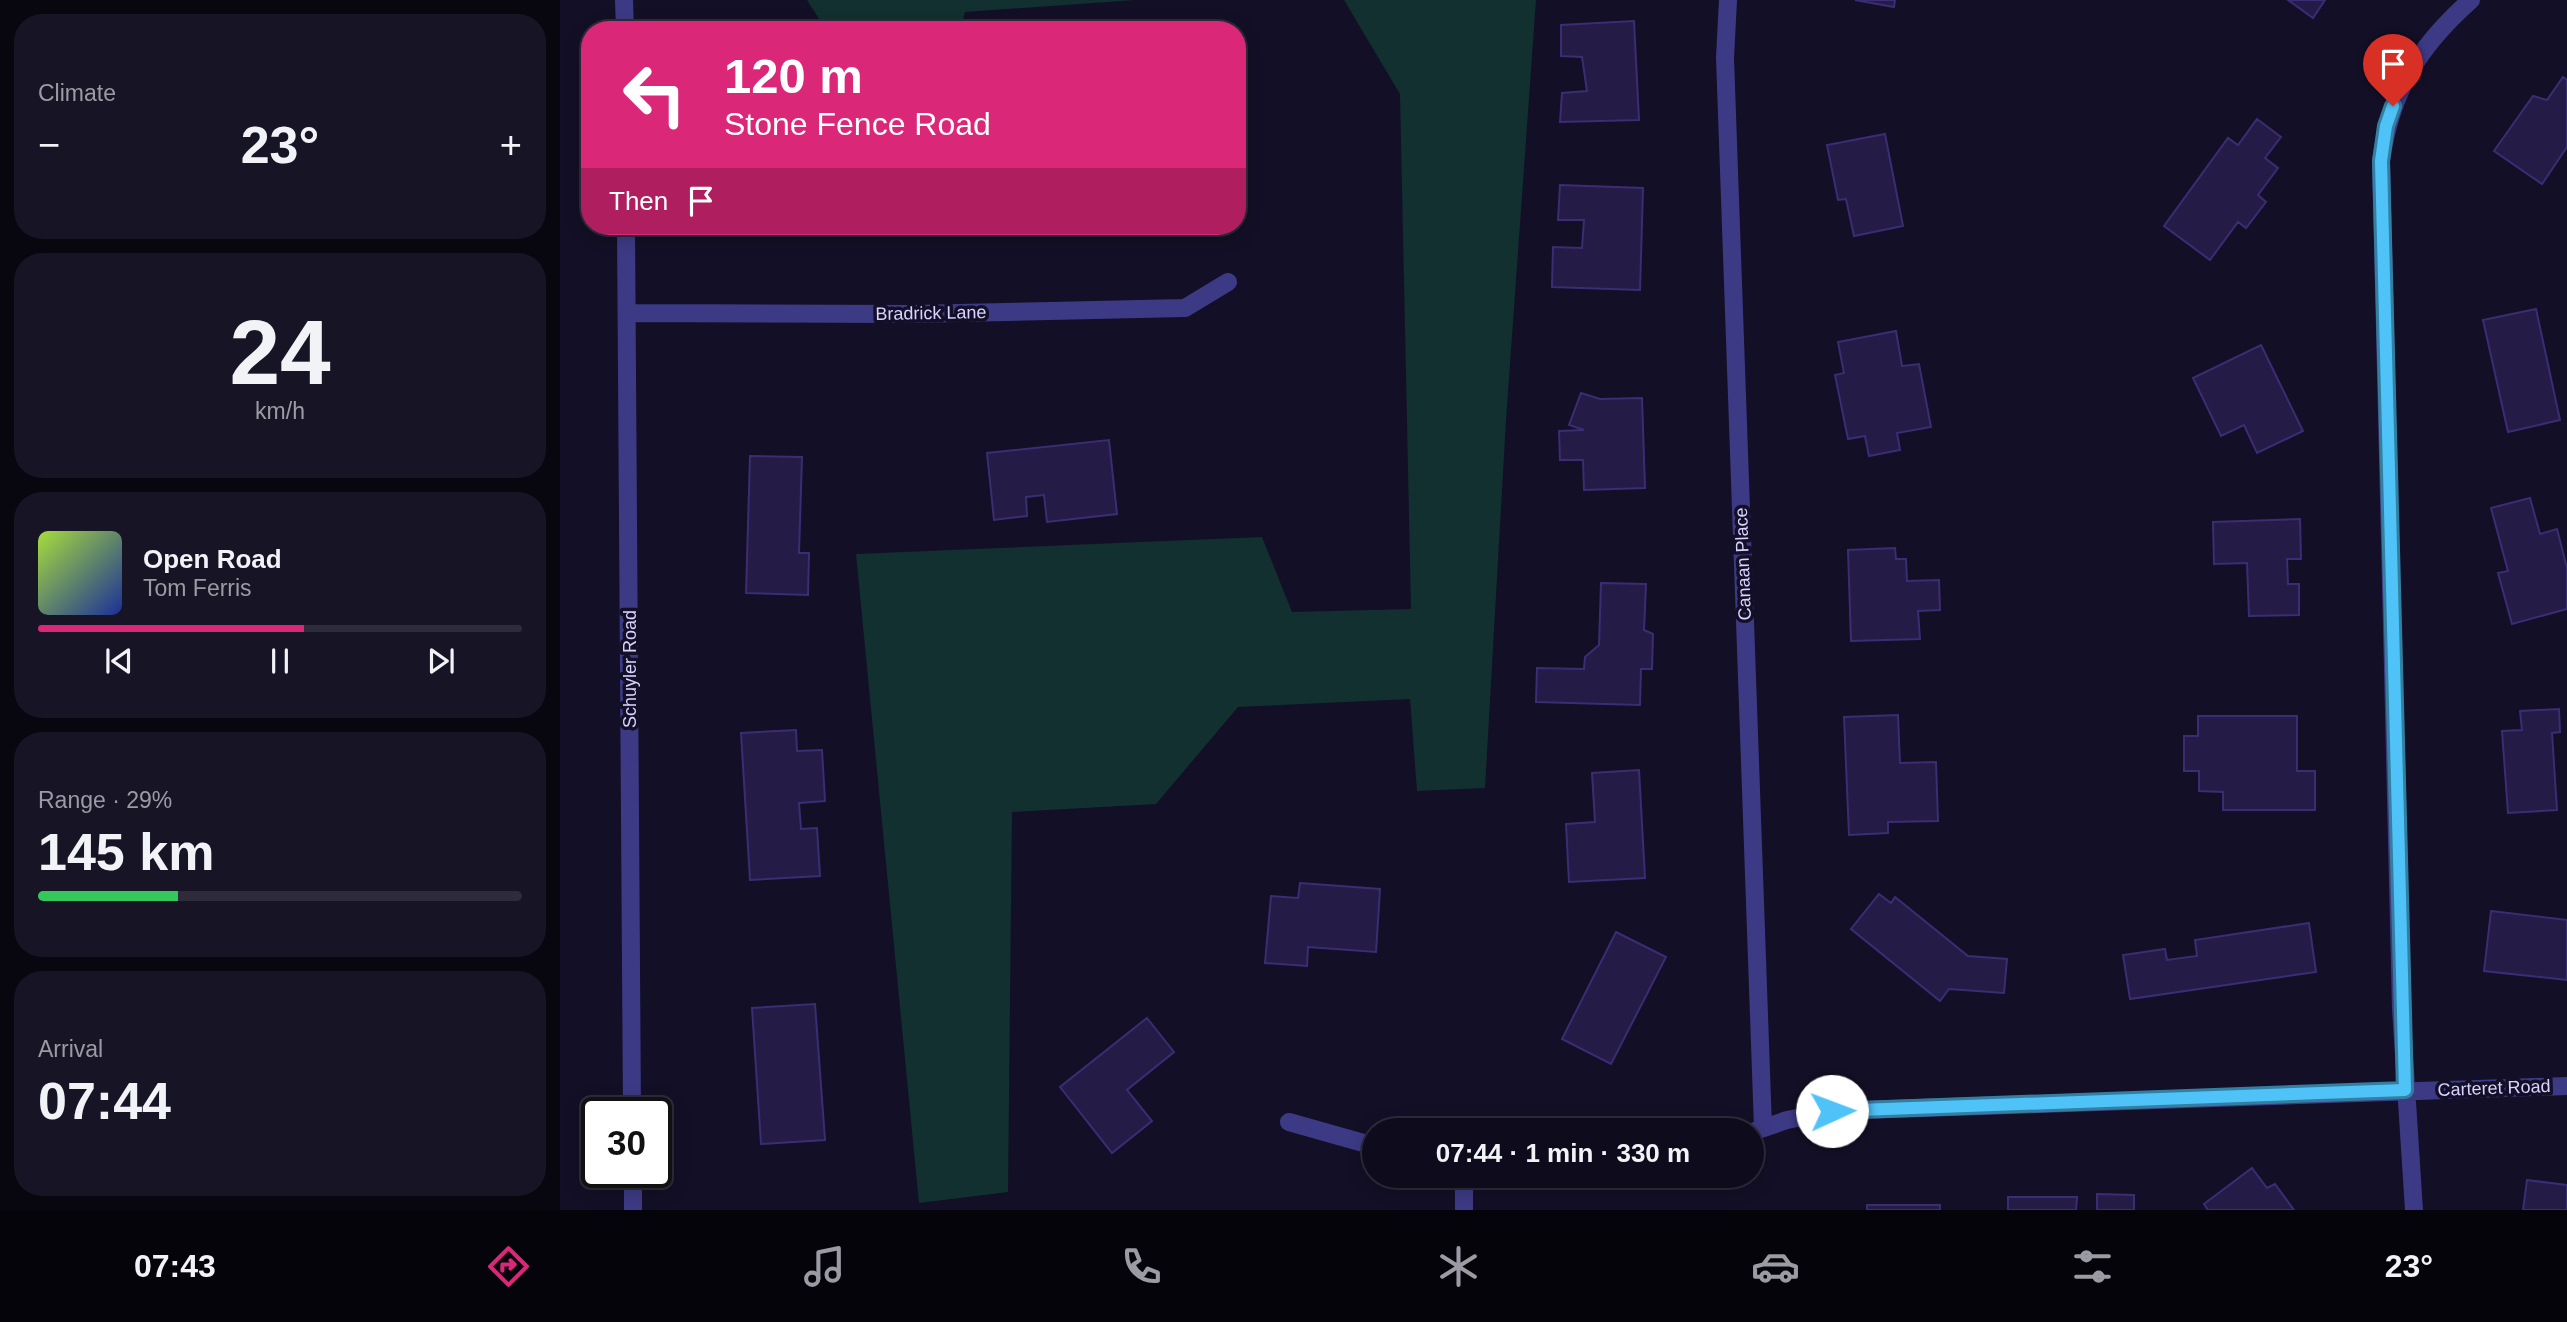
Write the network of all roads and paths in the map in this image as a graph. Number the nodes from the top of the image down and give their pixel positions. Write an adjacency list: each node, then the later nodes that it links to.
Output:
1 (624, 0): 4 (street)
2 (1728, 0): 11 (street, Canaan Place)
3 (2471, 0): 9 (street)
4 (625, 21)
5 (626, 235): 7 (street, Schuyler Road)
6 (1228, 282): 7 (street, Bradrick Lane)
7 (627, 313): 10 (street, Schuyler Road)
8 (2567, 1086): 9 (street, Carteret Road)
9 (2405, 1090): 13 (street, Carteret Road); 19 (street)
10 (632, 1097)
11 (1758, 1118)
12 (1289, 1122): 14 (street)
13 (1764, 1128)
14 (1362, 1143)
15 (633, 1188): 17 (street)
16 (1464, 1188): 18 (street)
17 (633, 1210)
18 (1464, 1210)
19 (2414, 1210)

